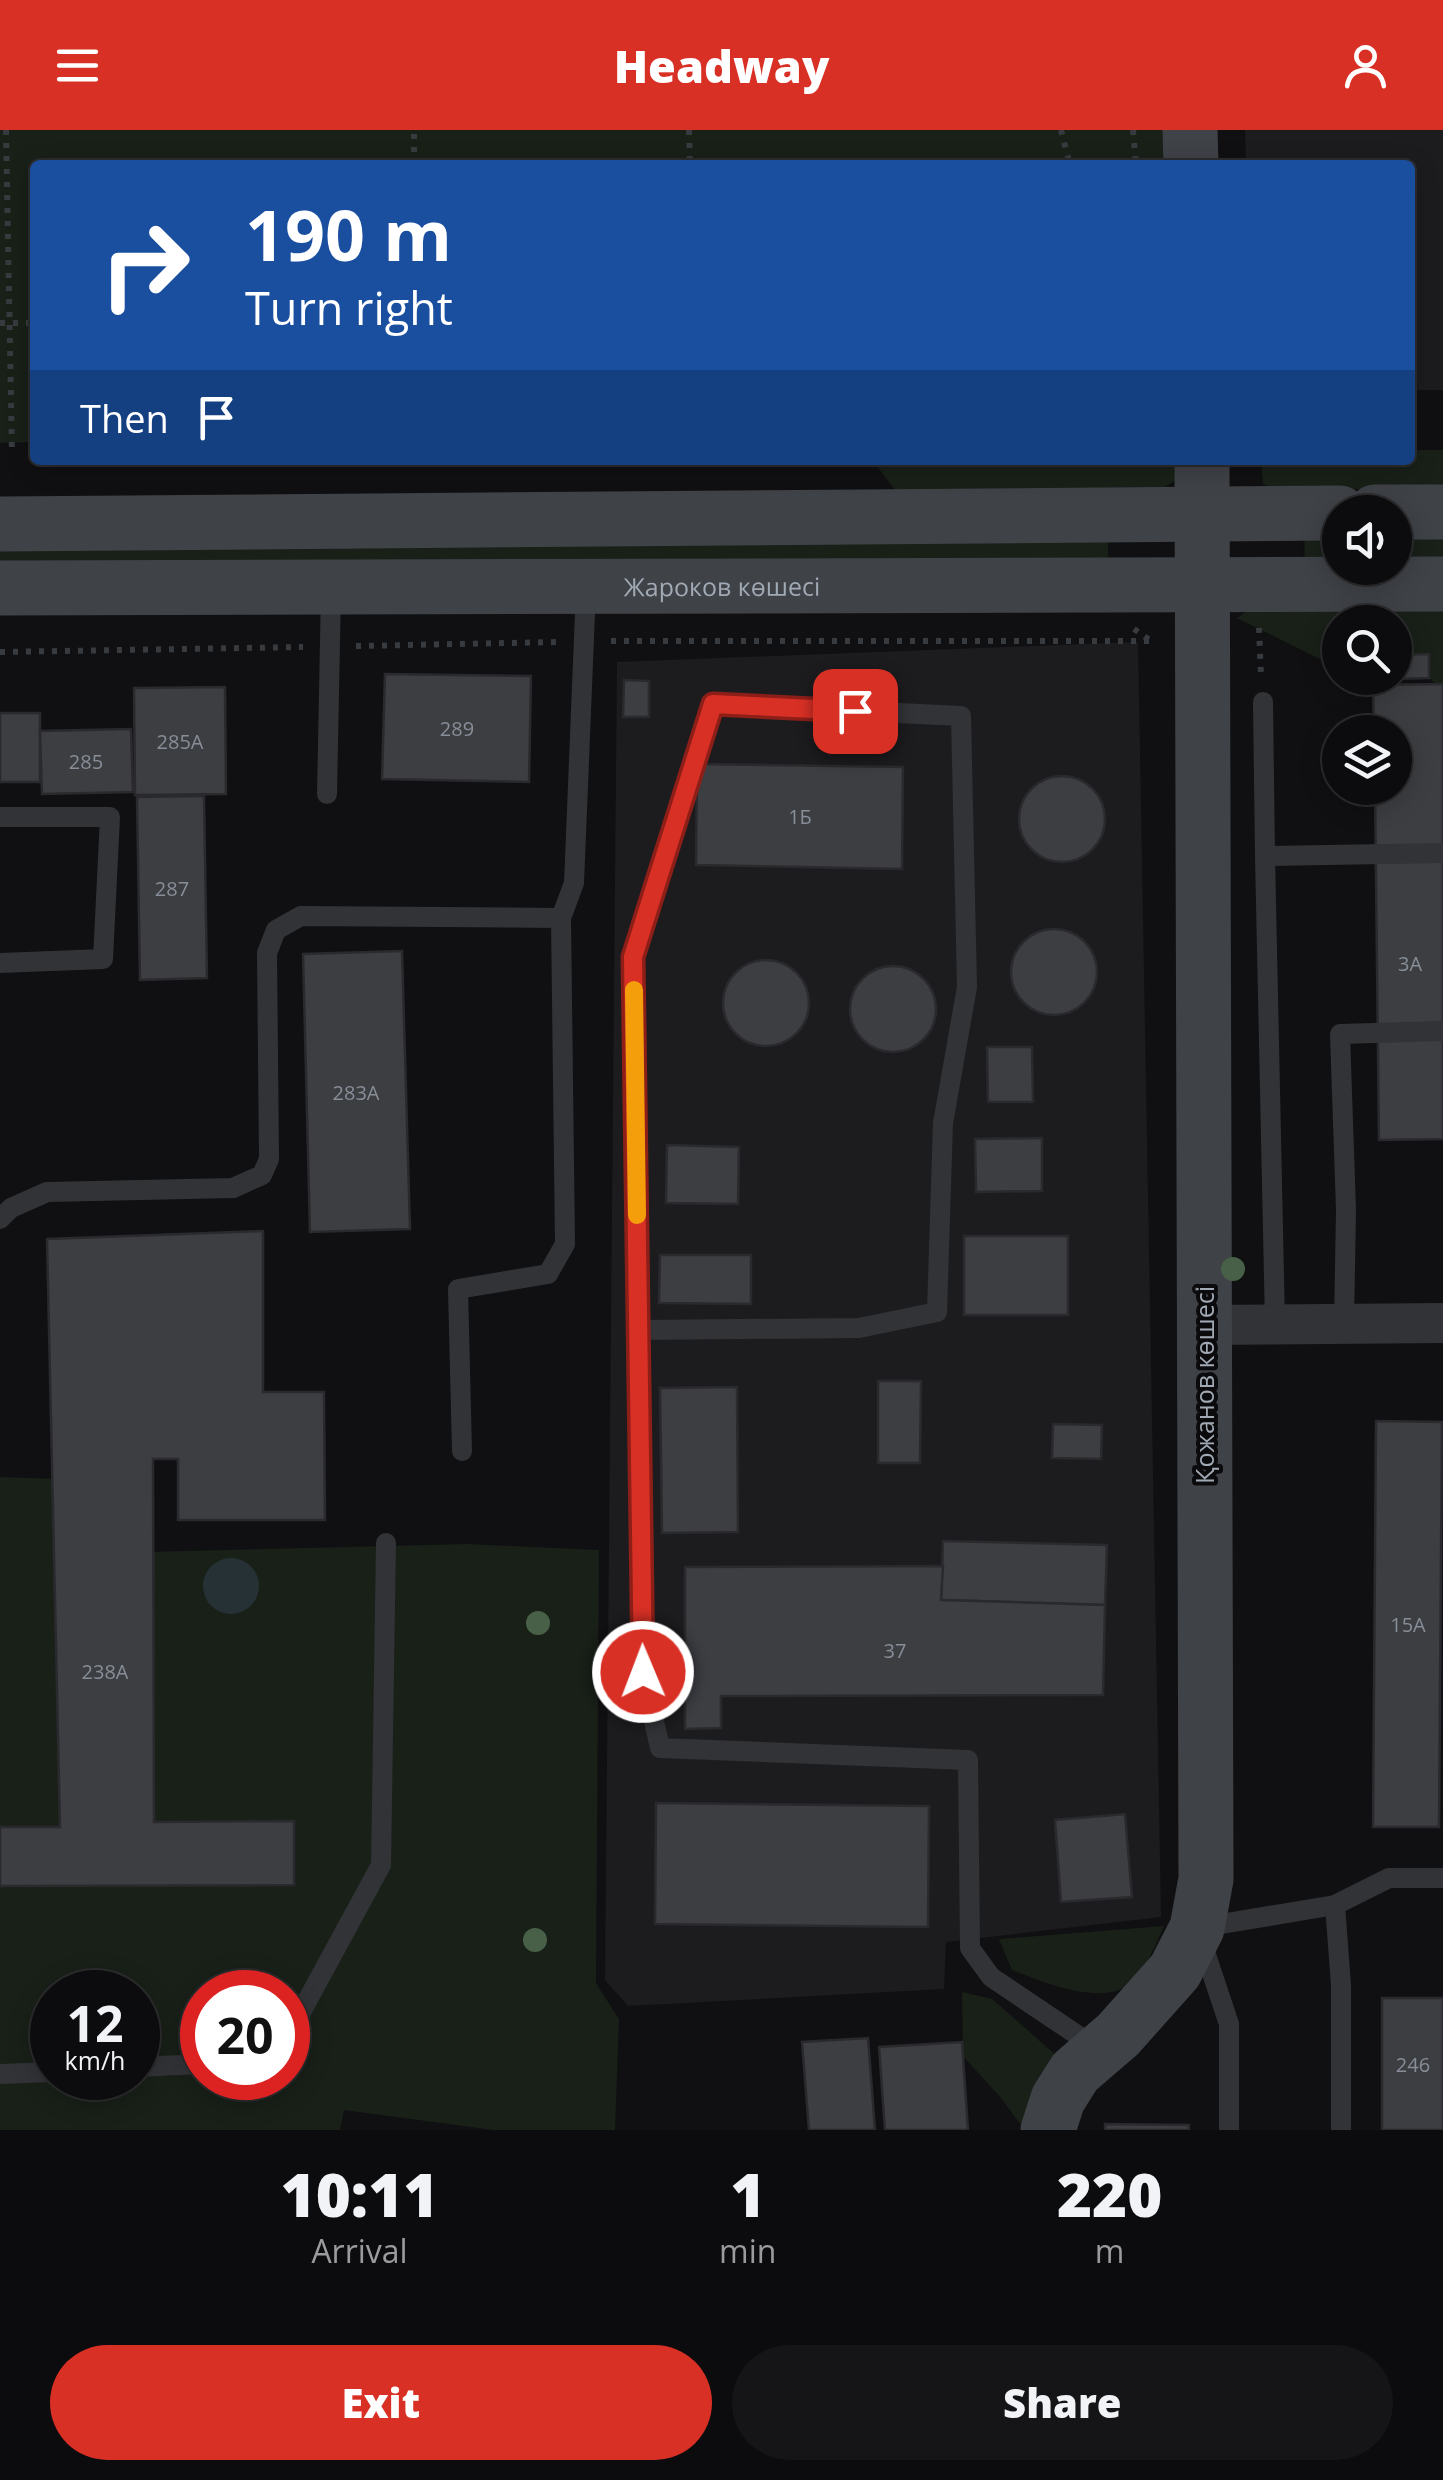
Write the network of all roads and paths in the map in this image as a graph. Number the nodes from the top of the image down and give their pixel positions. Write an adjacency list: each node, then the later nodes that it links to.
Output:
1 (6, 130): 12 (path)
2 (414, 130): 7 (path)
3 (689, 130): 8 (path)
4 (1062, 130): 9 (path)
5 (1133, 130): 10 (path)
6 (1190, 130): 11 (main road)
7 (414, 160)
8 (690, 160)
9 (1069, 160)
10 (1136, 160)
11 (1191, 160)
12 (4, 323): 13 (path); 14 (path)
13 (30, 323)
14 (12, 455)
15 (1202, 465): 19 (main road)
16 (1412, 512): 17 (main road)
17 (1443, 512)
18 (1322, 513): 19 (main road)
19 (1204, 515): 20 (main road); 25 (main road, Қожанов көшесі)
20 (0, 524)
21 (1443, 584): 25 (main road, Жароков көшесі)
22 (586, 587): 24 (main road, Жароков көшесі); 25 (main road, Жароков көшесі); 26 (lane)
23 (0, 588): 24 (main road, Жароков көшесі)
24 (331, 588): 27 (lane)
25 (1204, 613): 26 (path); 29 (path); 41 (main road, Қожанов көшесі)
26 (584, 642): 27 (path); 34 (lane)
27 (330, 646): 28 (path); 30 (lane)
28 (0, 652)
29 (1263, 702): 33 (lane)
30 (327, 794)
31 (0, 817): 35 (lane)
32 (1443, 853): 33 (lane)
33 (1265, 856): 38 (lane)
34 (562, 918): 37 (lane); 43 (lane)
35 (0, 963)
36 (1443, 1031): 39 (lane)
37 (0, 1219)
38 (1275, 1324): 39 (street); 41 (street)
39 (1344, 1324): 40 (street)
40 (1443, 1324)
41 (1204, 1325): 47 (main road, Қожанов көшесі)
42 (639, 1330): 42 (lane); 49 (lane)
43 (462, 1452)
44 (386, 1542): 48 (lane)
45 (1443, 1878): 46 (lane)
46 (1335, 1906): 47 (lane); 54 (lane)
47 (1197, 1928): 49 (main road, Қожанов көшесі); 53 (lane)
48 (310, 1996)
49 (1100, 2050): 52 (main road, Қожанов көшесі)
50 (30, 2073): 51 (lane)
51 (0, 2074)
52 (1048, 2130)
53 (1228, 2130)
54 (1342, 2130)

